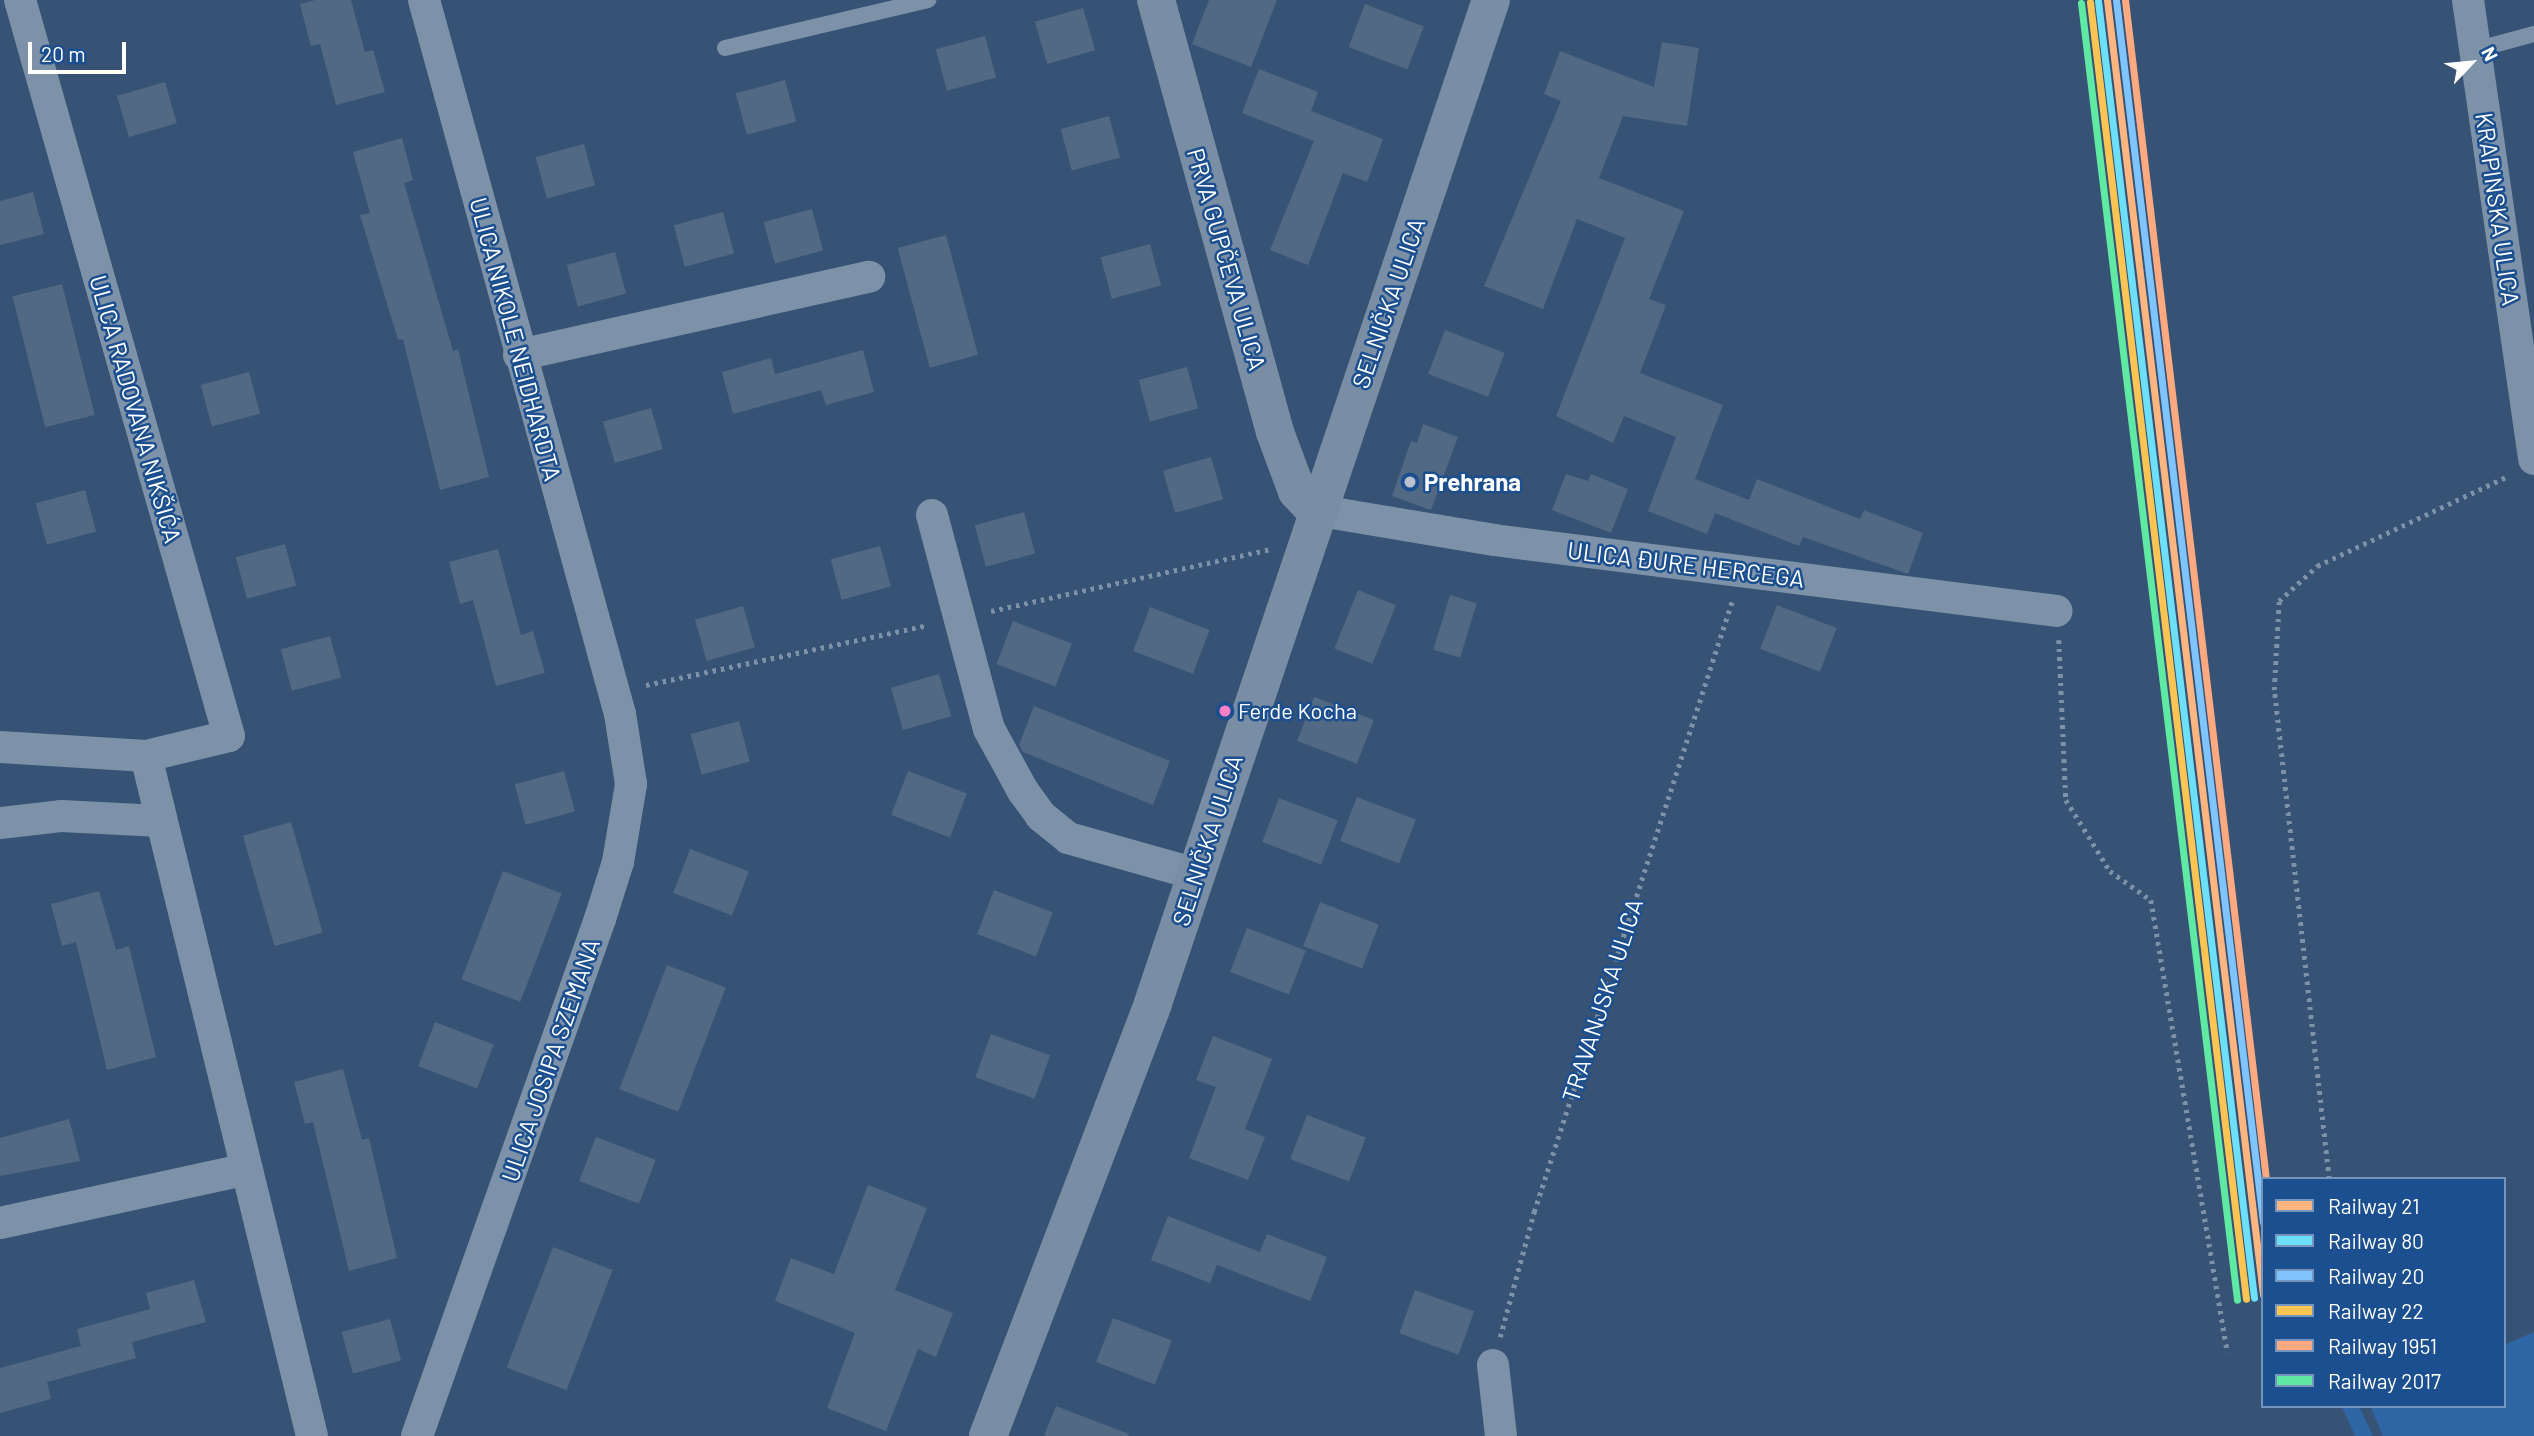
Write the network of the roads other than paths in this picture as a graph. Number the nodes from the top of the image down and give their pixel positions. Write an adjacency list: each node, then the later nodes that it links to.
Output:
1 (19, 0): 18 (street, ULICA RADOVANA NIKŠIĆA)
2 (424, 0): 11 (street, ULICA NIKOLE NEIDHARDTA)
3 (928, 0): 8 (lane)
4 (1156, 0): 13 (street, PRVA GUPČEVA ULICA)
5 (1491, 0): 13 (street, SELNIČKA ULICA)
6 (2468, 0): 9 (street, KRAPINSKA ULICA)
7 (2534, 34): 9 (lane)
8 (725, 48)
9 (2475, 50): 12 (street, KRAPINSKA ULICA)
10 (869, 278): 11 (street)
11 (519, 355): 16 (street, ULICA NIKOLE NEIDHARDTA)
12 (2528, 464)
13 (1315, 510): 15 (street, ULICA ĐURE HERCEGA); 21 (street, SELNIČKA ULICA)
14 (932, 515): 21 (street)
15 (2057, 611)
16 (608, 677): 26 (street, ULICA JOSIPA SZEMANA)
17 (0, 747): 18 (street)
18 (146, 756): 19 (street)
19 (160, 821): 20 (street); 22 (street)
20 (0, 824)
21 (1196, 874): 27 (street, SELNIČKA ULICA)
22 (244, 1170): 23 (street); 25 (street)
23 (0, 1223)
24 (1493, 1365): 28 (street)
25 (312, 1436)
26 (417, 1436)
27 (988, 1436)
28 (1501, 1436)

